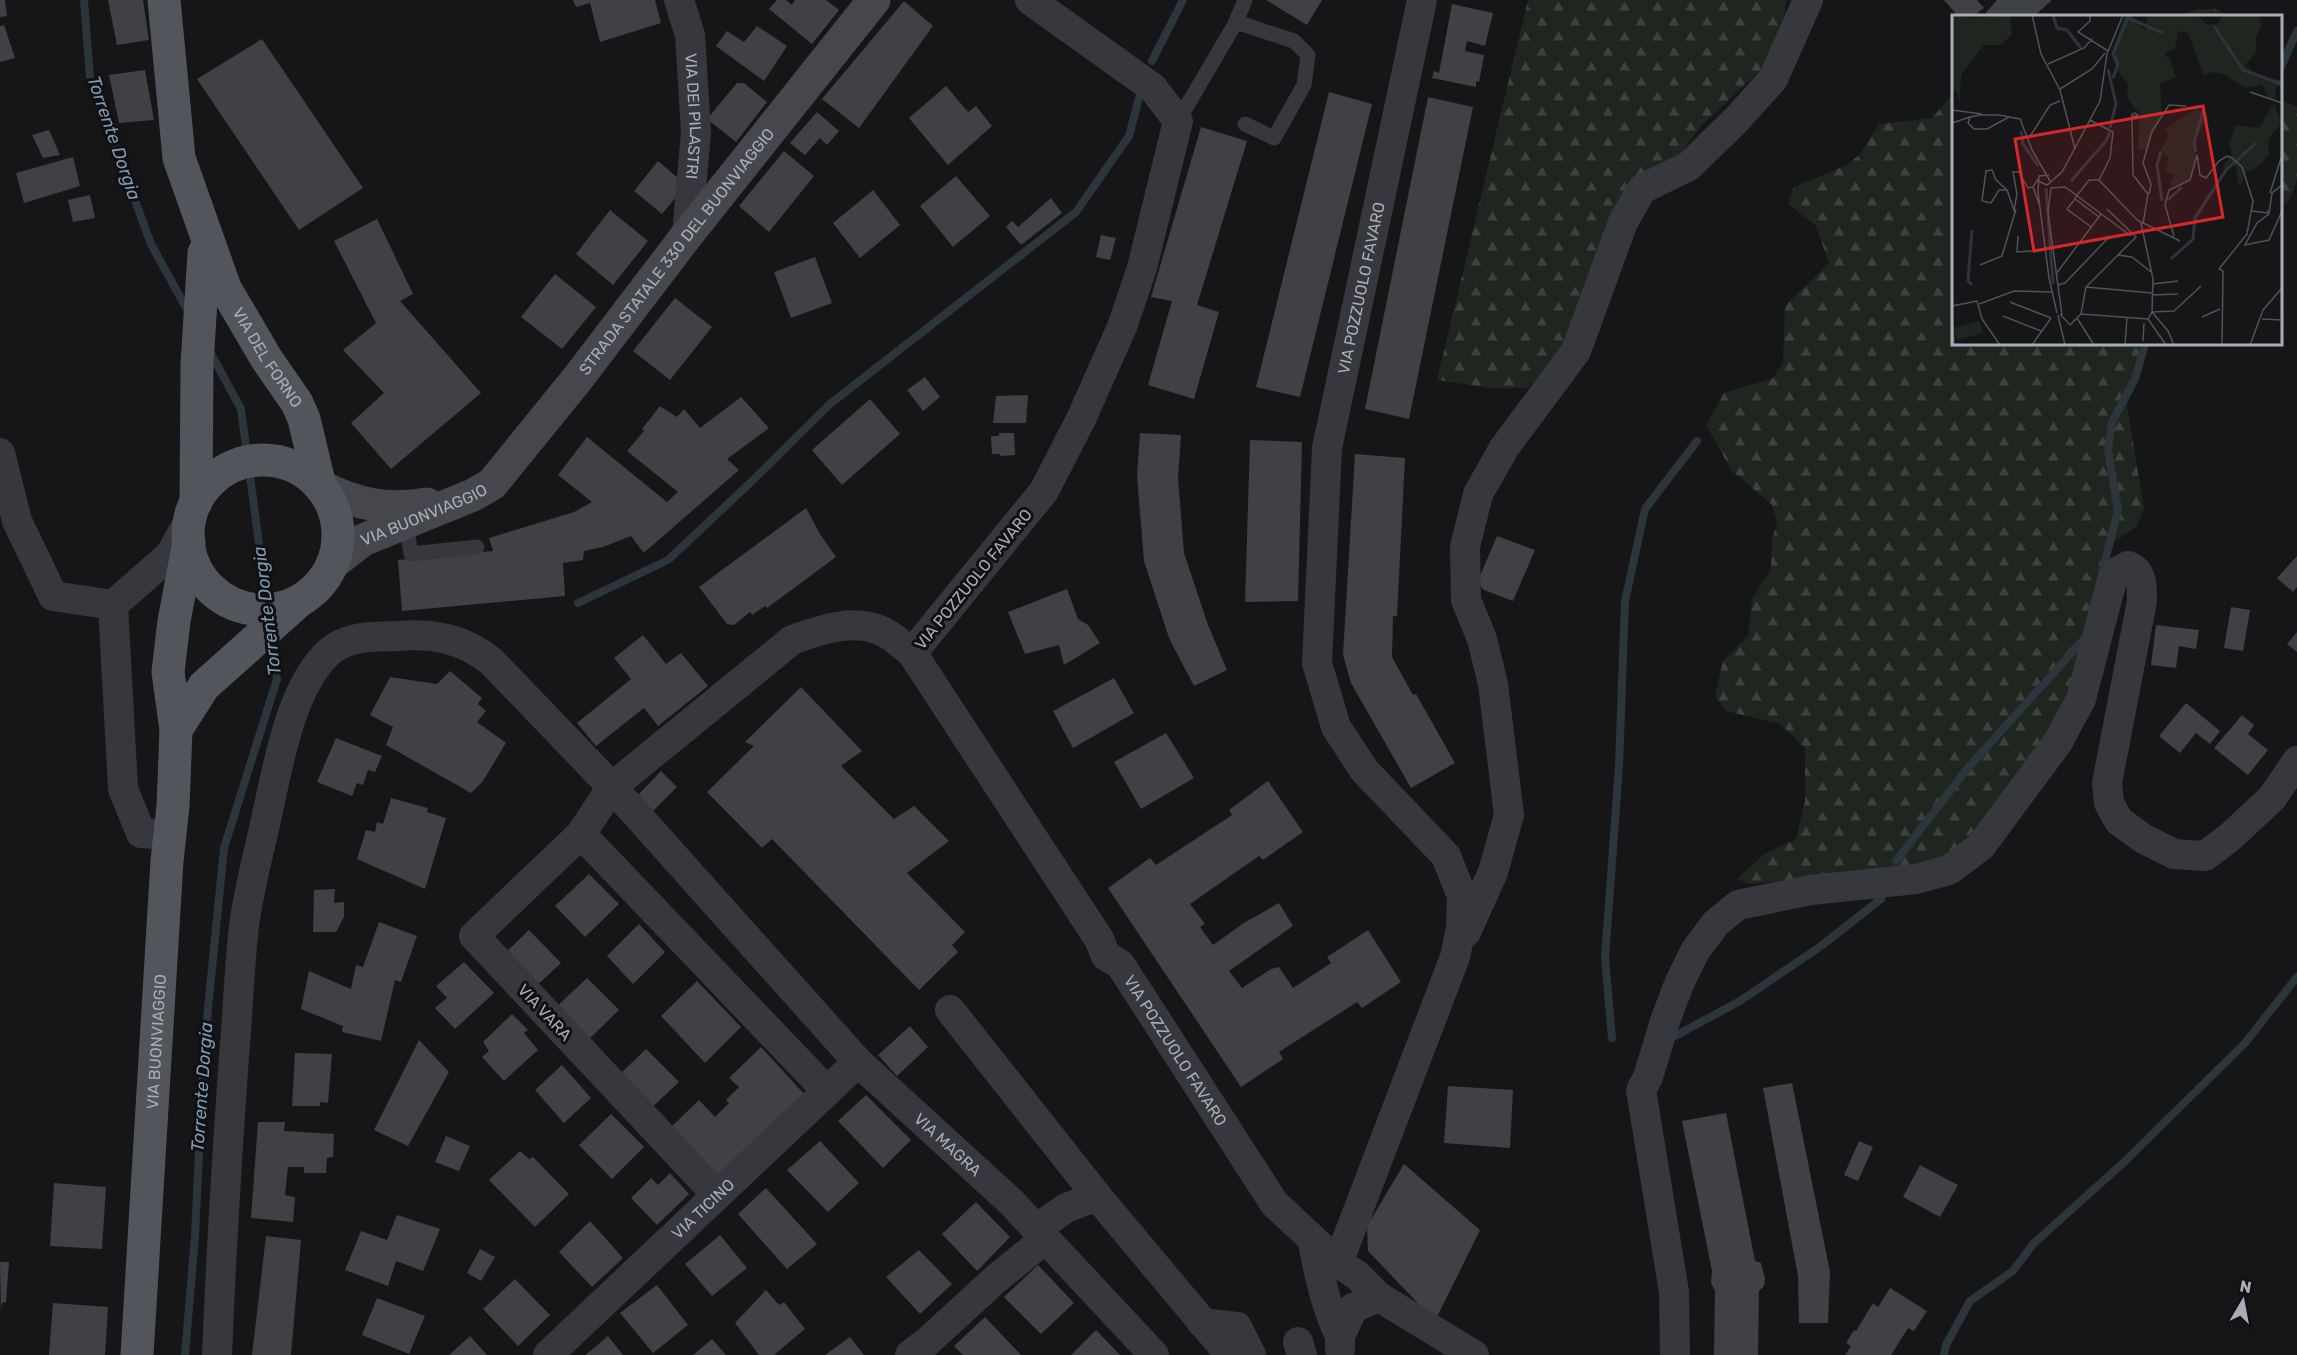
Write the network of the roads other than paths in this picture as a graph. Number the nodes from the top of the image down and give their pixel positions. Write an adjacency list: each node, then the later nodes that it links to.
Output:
1 (680, 0): 12 (street, VIA DEI PILASTRI)
2 (874, 0): 12 (main road, STRADA STATALE 330 DEL BUONVIAGGIO)
3 (1030, 0): 9 (street)
4 (1245, 0): 8 (lane)
5 (1422, 0): 28 (street, VIA POZZUOLO FAVARO)
6 (1808, 0): 28 (street)
7 (168, 3): 11 (main road, VIA DEL FORNO)
8 (1236, 22): 9 (lane); 10 (lane)
9 (1178, 121): 22 (street, VIA POZZUOLO FAVARO)
10 (1245, 124)
11 (205, 233): 14 (main road, VIA DEL FORNO); 16 (main road, VIA DEL FORNO)
12 (687, 235): 15 (main road, STRADA STATALE 330 DEL BUONVIAGGIO)
13 (0, 453): 20 (street)
14 (320, 486): 15 (main road, VIA BUONVIAGGIO); 16 (main road); 19 (main road)
15 (473, 495): 17 (main road, VIA BUONVIAGGIO)
16 (192, 521): 20 (street); 21 (main road); 23 (main road, VIA BUONVIAGGIO)
17 (406, 524): 18 (lane); 19 (main road, VIA BUONVIAGGIO)
18 (477, 547)
19 (332, 564): 21 (main road)
20 (113, 605): 27 (street)
21 (280, 607): 23 (main road)
22 (912, 653): 25 (street, VIA VARA); 35 (street, VIA POZZUOLO FAVARO)
23 (176, 730): 27 (main road, VIA BUONVIAGGIO)
24 (2297, 761): 48 (street)
25 (612, 787): 26 (street, VIA VARA); 30 (street); 42 (street)
26 (581, 834): 31 (street); 32 (street, VIA VARA)
27 (169, 836): 41 (main road, VIA BUONVIAGGIO)
28 (1455, 957): 36 (street, VIA POZZUOLO FAVARO)
29 (950, 1010): 33 (street)
30 (858, 1062): 31 (street, VIA TICINO); 34 (street, VIA MAGRA)
31 (827, 1091): 32 (street, VIA TICINO)
32 (717, 1195): 43 (street, VIA TICINO)
33 (1097, 1196): 34 (street); 38 (street)
34 (1041, 1234): 40 (street); 44 (street, VIA MAGRA)
35 (1312, 1239): 36 (street, VIA POZZUOLO FAVARO); 39 (street)
36 (1338, 1263): 37 (street, VIA POZZUOLO FAVARO)
37 (1378, 1297): 39 (street); 47 (street, VIA POZZUOLO FAVARO)
38 (1202, 1323): 45 (street); 46 (street)
39 (1340, 1345)
40 (918, 1348)
41 (137, 1355)
42 (217, 1355)
43 (548, 1355)
44 (1154, 1355)
45 (1230, 1355)
46 (1251, 1355)
47 (1474, 1355)
48 (1675, 1355)

